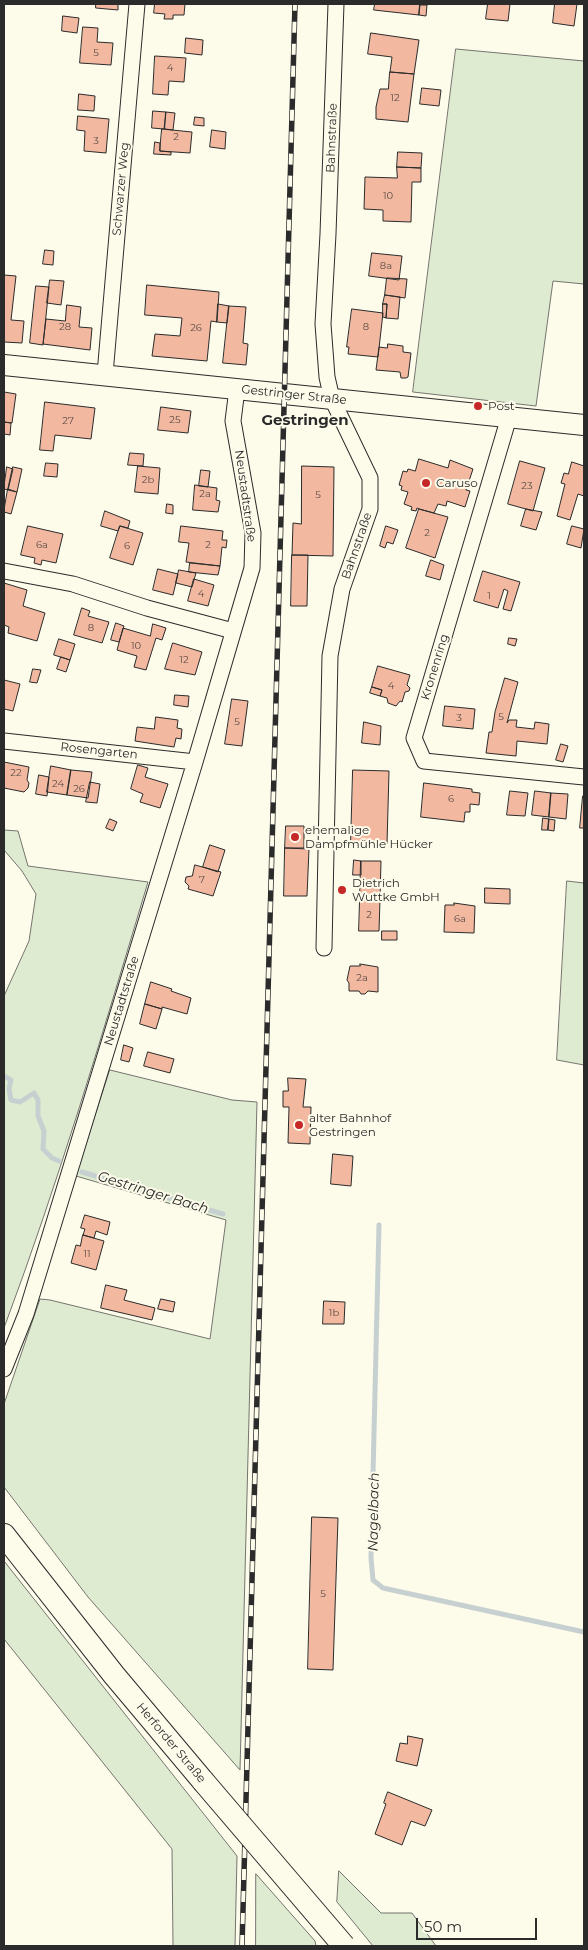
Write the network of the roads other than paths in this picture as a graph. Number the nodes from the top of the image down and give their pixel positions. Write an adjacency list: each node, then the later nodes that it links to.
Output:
1 (137, 4): 4 (street, Schwarzer Weg)
2 (336, 4): 6 (street, Bahnstraße)
3 (4, 365): 4 (main road, Gestringer Straße)
4 (105, 374): 5 (main road, Gestringer Straße)
5 (237, 390): 6 (main road, Gestringer Straße); 10 (street, Neustadtstraße)
6 (332, 400): 7 (main road, Gestringer Straße); 14 (street, Bahnstraße)
7 (510, 417): 8 (main road, Gestringer Straße); 13 (street, Kronenring)
8 (584, 425)
9 (4, 571): 10 (street)
10 (233, 631): 12 (street, Neustadtstraße)
11 (4, 741): 12 (street, Rosengarten)
12 (195, 762): 15 (street, Neustadtstraße)
13 (584, 777)
14 (324, 948)
15 (4, 1369)
16 (4, 1535): 17 (main road, Herforder Straße, bridge)
17 (344, 1946)

